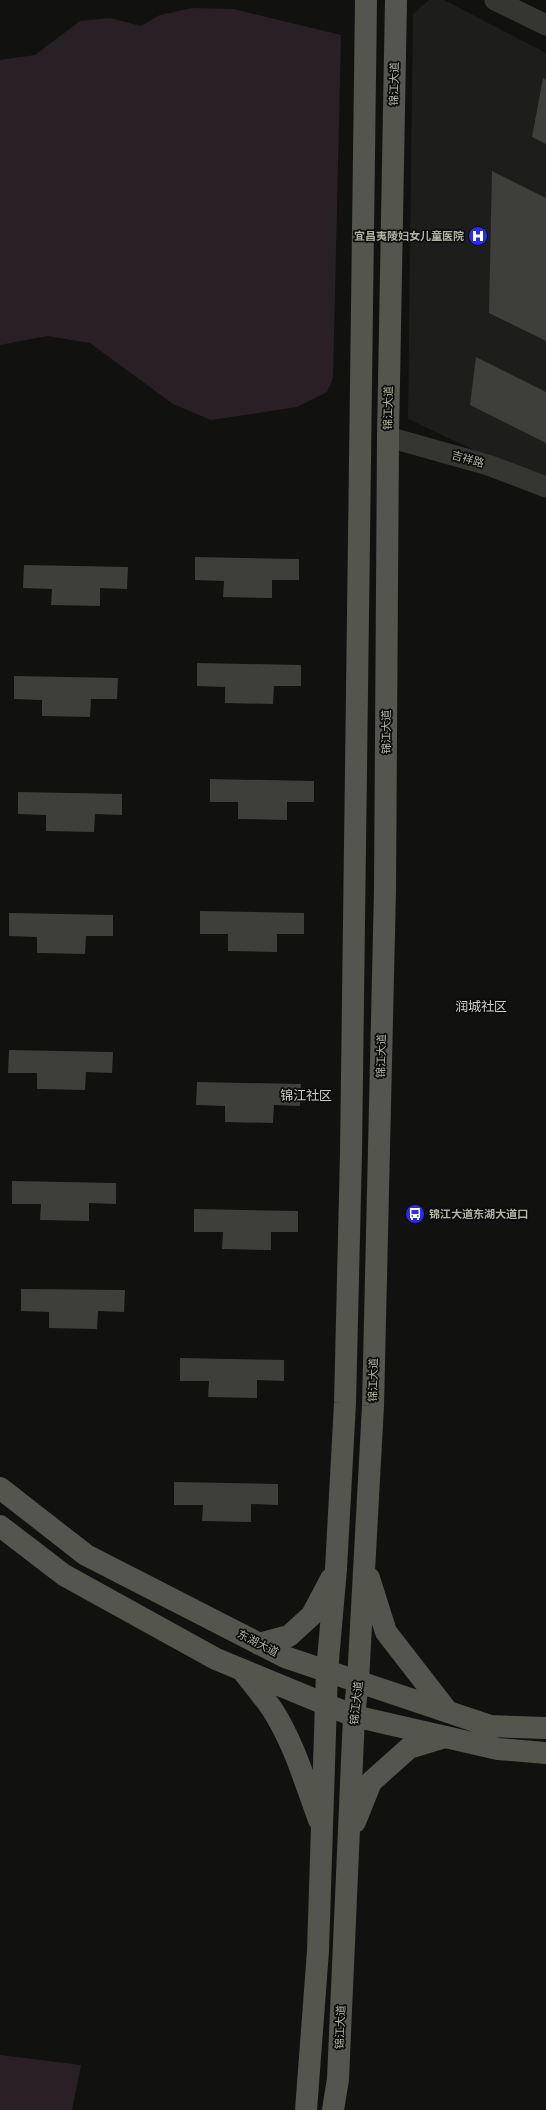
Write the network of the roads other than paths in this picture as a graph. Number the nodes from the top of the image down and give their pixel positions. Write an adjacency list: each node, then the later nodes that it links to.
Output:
1 (366, 0): 10 (main road)
2 (396, 0): 5 (main road, 锦江大道)
3 (495, 0): 4 (street)
4 (546, 25)
5 (388, 437): 6 (street, 吉祥路); 9 (main road, 锦江大道)
6 (546, 487)
7 (0, 1488): 11 (main road, 东湖大道)
8 (0, 1526): 12 (main road)
9 (365, 1565): 14 (main road, 锦江大道); 16 (main road)
10 (336, 1569): 11 (main road); 13 (main road)
11 (259, 1644): 13 (main road, 东湖大道)
12 (241, 1669): 15 (main road); 21 (main road)
13 (327, 1672): 14 (main road, 东湖大道); 15 (main road)
14 (358, 1681): 16 (main road, 东湖大道); 17 (main road, 锦江大道)
15 (327, 1705): 17 (main road); 21 (main road)
16 (448, 1712): 18 (main road, 东湖大道)
17 (354, 1716): 19 (main road); 22 (main road, 锦江大道)
18 (546, 1728)
19 (446, 1737): 20 (main road); 22 (main road)
20 (546, 1753)
21 (323, 1831): 23 (main road)
22 (349, 1836): 24 (main road, 锦江大道)
23 (306, 2110)
24 (333, 2110)

